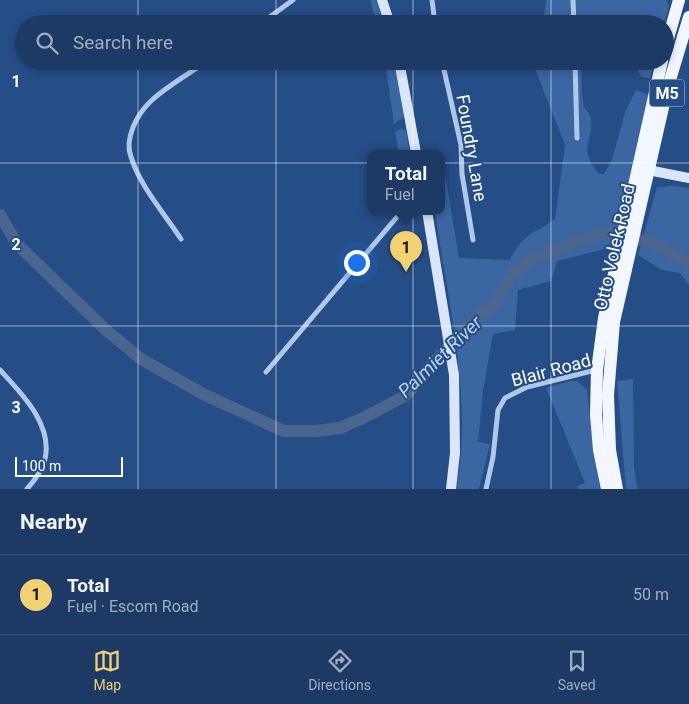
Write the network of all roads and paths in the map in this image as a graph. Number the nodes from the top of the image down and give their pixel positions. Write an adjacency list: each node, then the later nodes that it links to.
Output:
1 (293, 0): 6 (street)
2 (382, 0): 7 (street)
3 (432, 0): 8 (street)
4 (573, 0): 9 (street)
5 (679, 0): 10 (main road)
6 (272, 15)
7 (387, 15)
8 (434, 15)
9 (574, 15)
10 (674, 18)
11 (689, 18): 12 (main road, Otto Volek Road / M5)
12 (674, 69)
13 (194, 70): 27 (street)
14 (401, 70): 20 (street)
15 (444, 70): 28 (street, Foundry Lane)
16 (575, 70): 19 (street)
17 (660, 70): 21 (main road, Otto Volek Road / M5)
18 (674, 70): 22 (main road, Otto Volek Road / M5)
19 (577, 138)
20 (415, 150)
21 (636, 168): 22 (street); 26 (main road, Otto Volek Road / M5)
22 (649, 171): 23 (street); 26 (main road, Otto Volek Road / M5)
23 (689, 178)
24 (399, 215): 31 (street)
25 (428, 215): 33 (street)
26 (630, 224): 30 (main road, Otto Volek Road / M5)
27 (181, 239)
28 (473, 240)
29 (0, 370): 32 (street)
30 (603, 370): 34 (street, Blair Road); 35 (main road, Otto Volek Road / M5); 36 (main road, Otto Volek Road / M5)
31 (266, 372)
32 (27, 489)
33 (451, 489)
34 (486, 489)
35 (607, 489)
36 (617, 489)

